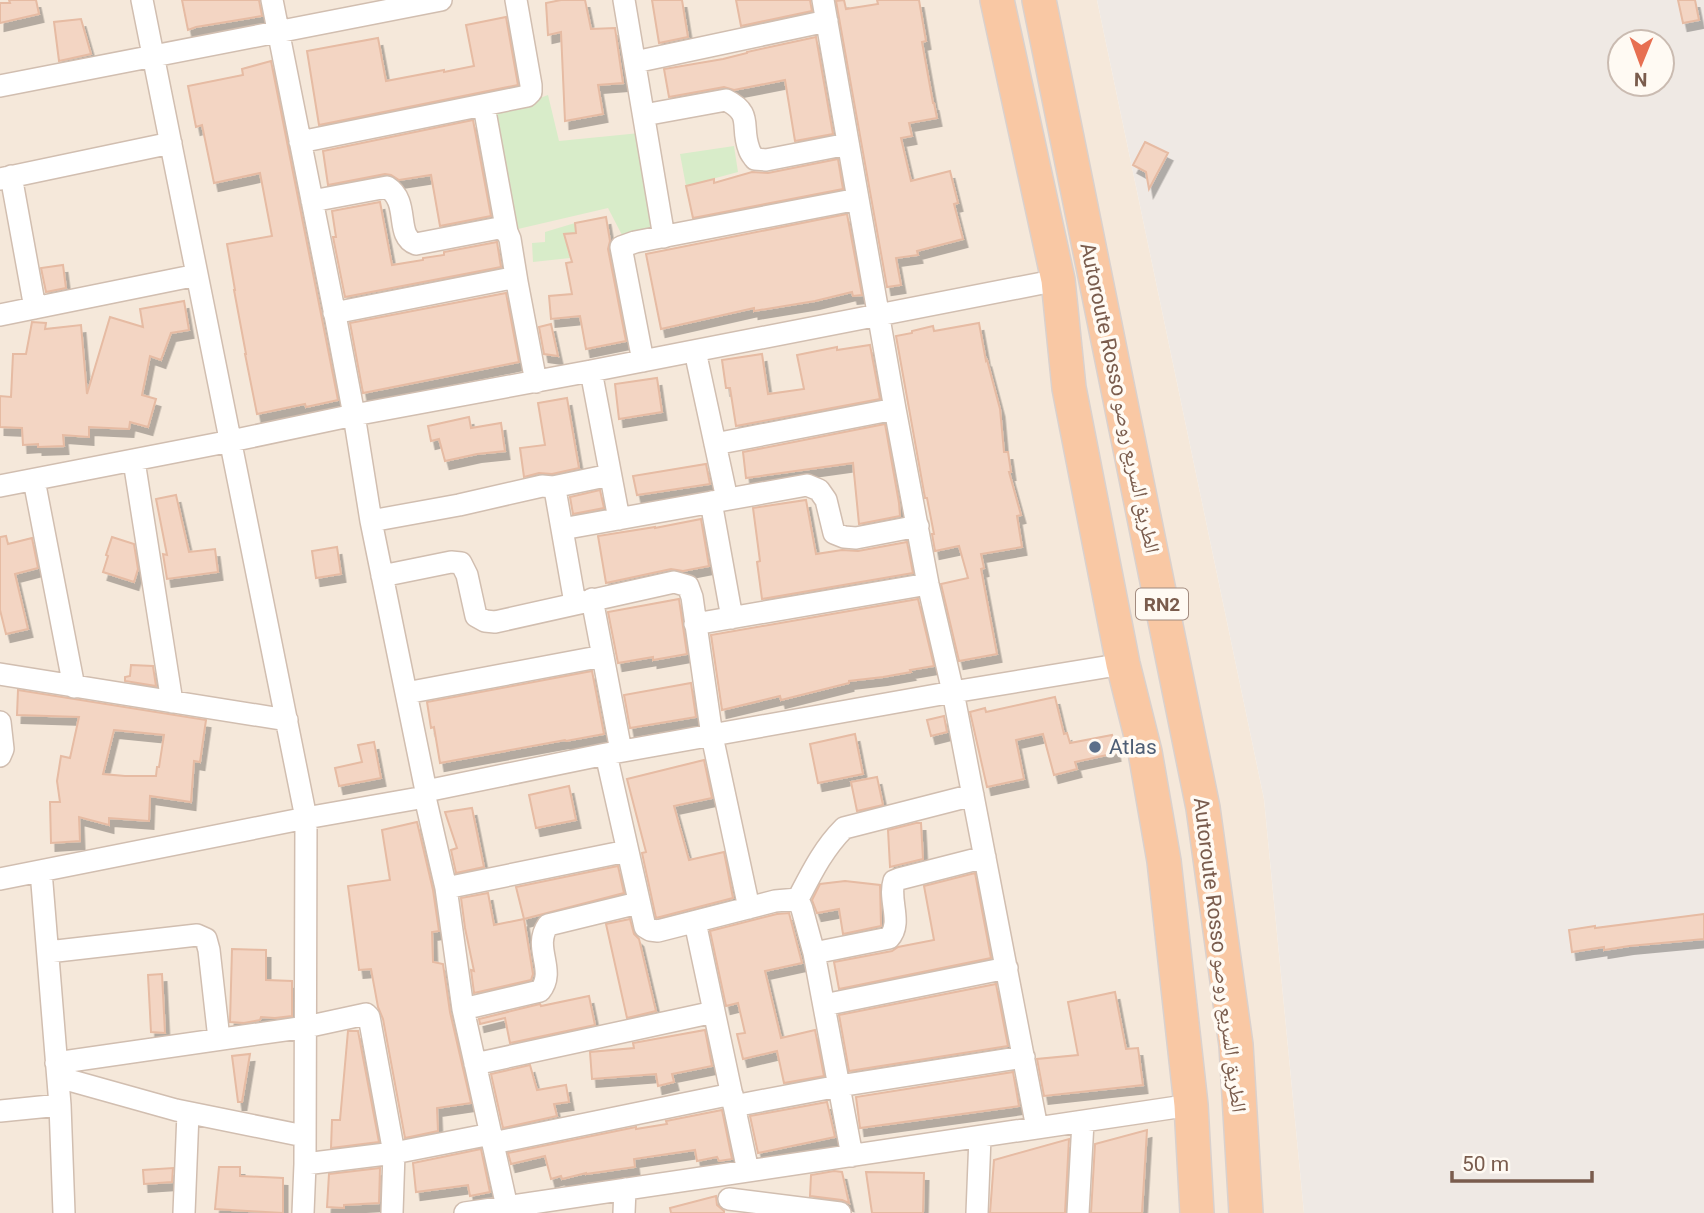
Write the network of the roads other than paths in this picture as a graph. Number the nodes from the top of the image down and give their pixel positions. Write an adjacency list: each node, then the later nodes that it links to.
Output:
1 (142, 0): 10 (street)
2 (272, 0): 9 (street)
3 (441, 0): 9 (street)
4 (516, 0): 13 (street)
5 (624, 0): 11 (street)
6 (997, 0): 24 (highway, Autoroute Rosso الطريق السريع روصو / RN2)
7 (1039, 0): 116 (highway, Autoroute Rosso الطريق السريع روصو / RN2)
8 (825, 11): 11 (street); 17 (street)
9 (278, 32): 10 (street); 15 (street)
10 (154, 57): 12 (street); 16 (street)
11 (635, 62): 14 (street)
12 (0, 86)
13 (484, 106): 15 (street); 21 (street)
14 (644, 115): 17 (street); 22 (street)
15 (300, 142): 20 (street)
16 (172, 143): 18 (street); 23 (street)
17 (848, 144): 19 (street)
18 (6, 177): 26 (street)
19 (858, 199): 22 (street); 29 (street)
20 (312, 201): 21 (street); 27 (street)
21 (507, 232): 25 (street)
22 (664, 237): 31 (street)
23 (197, 275): 26 (street); 36 (street)
24 (1058, 280): 29 (street); 54 (highway, Autoroute Rosso الطريق السريع روصو / RN2)
25 (517, 282): 27 (street); 33 (street)
26 (35, 308): 28 (street)
27 (334, 313): 35 (street)
28 (0, 315)
29 (878, 316): 30 (street); 34 (street)
30 (695, 351): 31 (street); 37 (street)
31 (643, 361): 32 (street)
32 (591, 371): 33 (street); 39 (street)
33 (536, 382): 35 (street)
34 (895, 409): 37 (street); 46 (street)
35 (354, 415): 36 (street); 45 (street)
36 (231, 442): 38 (street); 60 (street)
37 (715, 444): 43 (street)
38 (134, 461): 40 (street); 59 (street)
39 (610, 475): 42 (street); 44 (street)
40 (34, 480): 41 (street); 56 (street)
41 (0, 486)
42 (553, 487): 45 (street); 47 (street)
43 (719, 501): 44 (street); 46 (street); 51 (street)
44 (619, 519): 47 (street)
45 (371, 521): 48 (street)
46 (918, 526): 49 (street)
47 (562, 528): 50 (street)
48 (382, 576): 50 (street); 58 (street)
49 (928, 584): 51 (street); 57 (street)
50 (583, 601): 52 (street); 53 (street)
51 (732, 618): 52 (street)
52 (695, 624): 62 (street)
53 (603, 656): 58 (street); 63 (street)
54 (1124, 664): 57 (street); 91 (highway, Autoroute Rosso الطريق السريع روصو / RN2)
55 (0, 674): 56 (street)
56 (74, 687): 59 (street)
57 (953, 692): 62 (street); 66 (street)
58 (406, 693): 65 (street)
59 (172, 702): 60 (street)
60 (287, 720): 67 (street)
61 (0, 722): 64 (street)
62 (712, 736): 63 (street); 75 (street)
63 (614, 752): 65 (street); 68 (street)
64 (0, 756)
65 (425, 794): 67 (street); 72 (street)
66 (973, 795): 69 (street); 73 (street)
67 (306, 818): 70 (street); 83 (street)
68 (627, 850): 72 (street); 74 (street)
69 (985, 857): 78 (street); 79 (street)
70 (41, 871): 71 (street); 77 (street)
71 (0, 879)
72 (446, 888): 81 (street)
73 (798, 900): 75 (street); 78 (street)
74 (638, 902): 76 (street); 81 (street)
75 (749, 908): 76 (street)
76 (695, 922): 82 (street)
77 (48, 952): 84 (street); 87 (street)
78 (814, 953): 80 (street)
79 (1007, 968): 80 (street); 85 (street)
80 (824, 1005): 88 (street)
81 (463, 1009): 86 (street)
82 (714, 1012): 86 (street); 89 (street)
83 (306, 1027): 84 (street); 96 (street); 99 (street)
84 (219, 1040): 87 (street)
85 (1024, 1057): 88 (street); 95 (street)
86 (475, 1065): 98 (street)
87 (57, 1070): 90 (street); 93 (street)
88 (839, 1086): 89 (street); 100 (street)
89 (733, 1100): 98 (street); 102 (street)
90 (60, 1105): 92 (street); 106 (street)
91 (1191, 1105): 94 (street); 115 (highway, Autoroute Rosso الطريق السريع روصو / RN2)
92 (0, 1111)
93 (188, 1113): 96 (street); 107 (street)
94 (1083, 1122): 95 (street); 114 (street)
95 (1037, 1128): 97 (street)
96 (304, 1136): 101 (street)
97 (980, 1137): 100 (street); 113 (street)
98 (492, 1139): 99 (street); 105 (street)
99 (394, 1153): 101 (street); 109 (street)
100 (852, 1156): 102 (street)
101 (305, 1164): 108 (street)
102 (741, 1172): 103 (street); 104 (street)
103 (625, 1189): 105 (street); 111 (street)
104 (728, 1206): 112 (street)
105 (519, 1208): 110 (street)
106 (64, 1213)
107 (184, 1213)
108 (303, 1213)
109 (392, 1213)
110 (465, 1213)
111 (624, 1213)
112 (840, 1213)
113 (977, 1213)
114 (1079, 1213)
115 (1197, 1213)
116 (1246, 1213)

